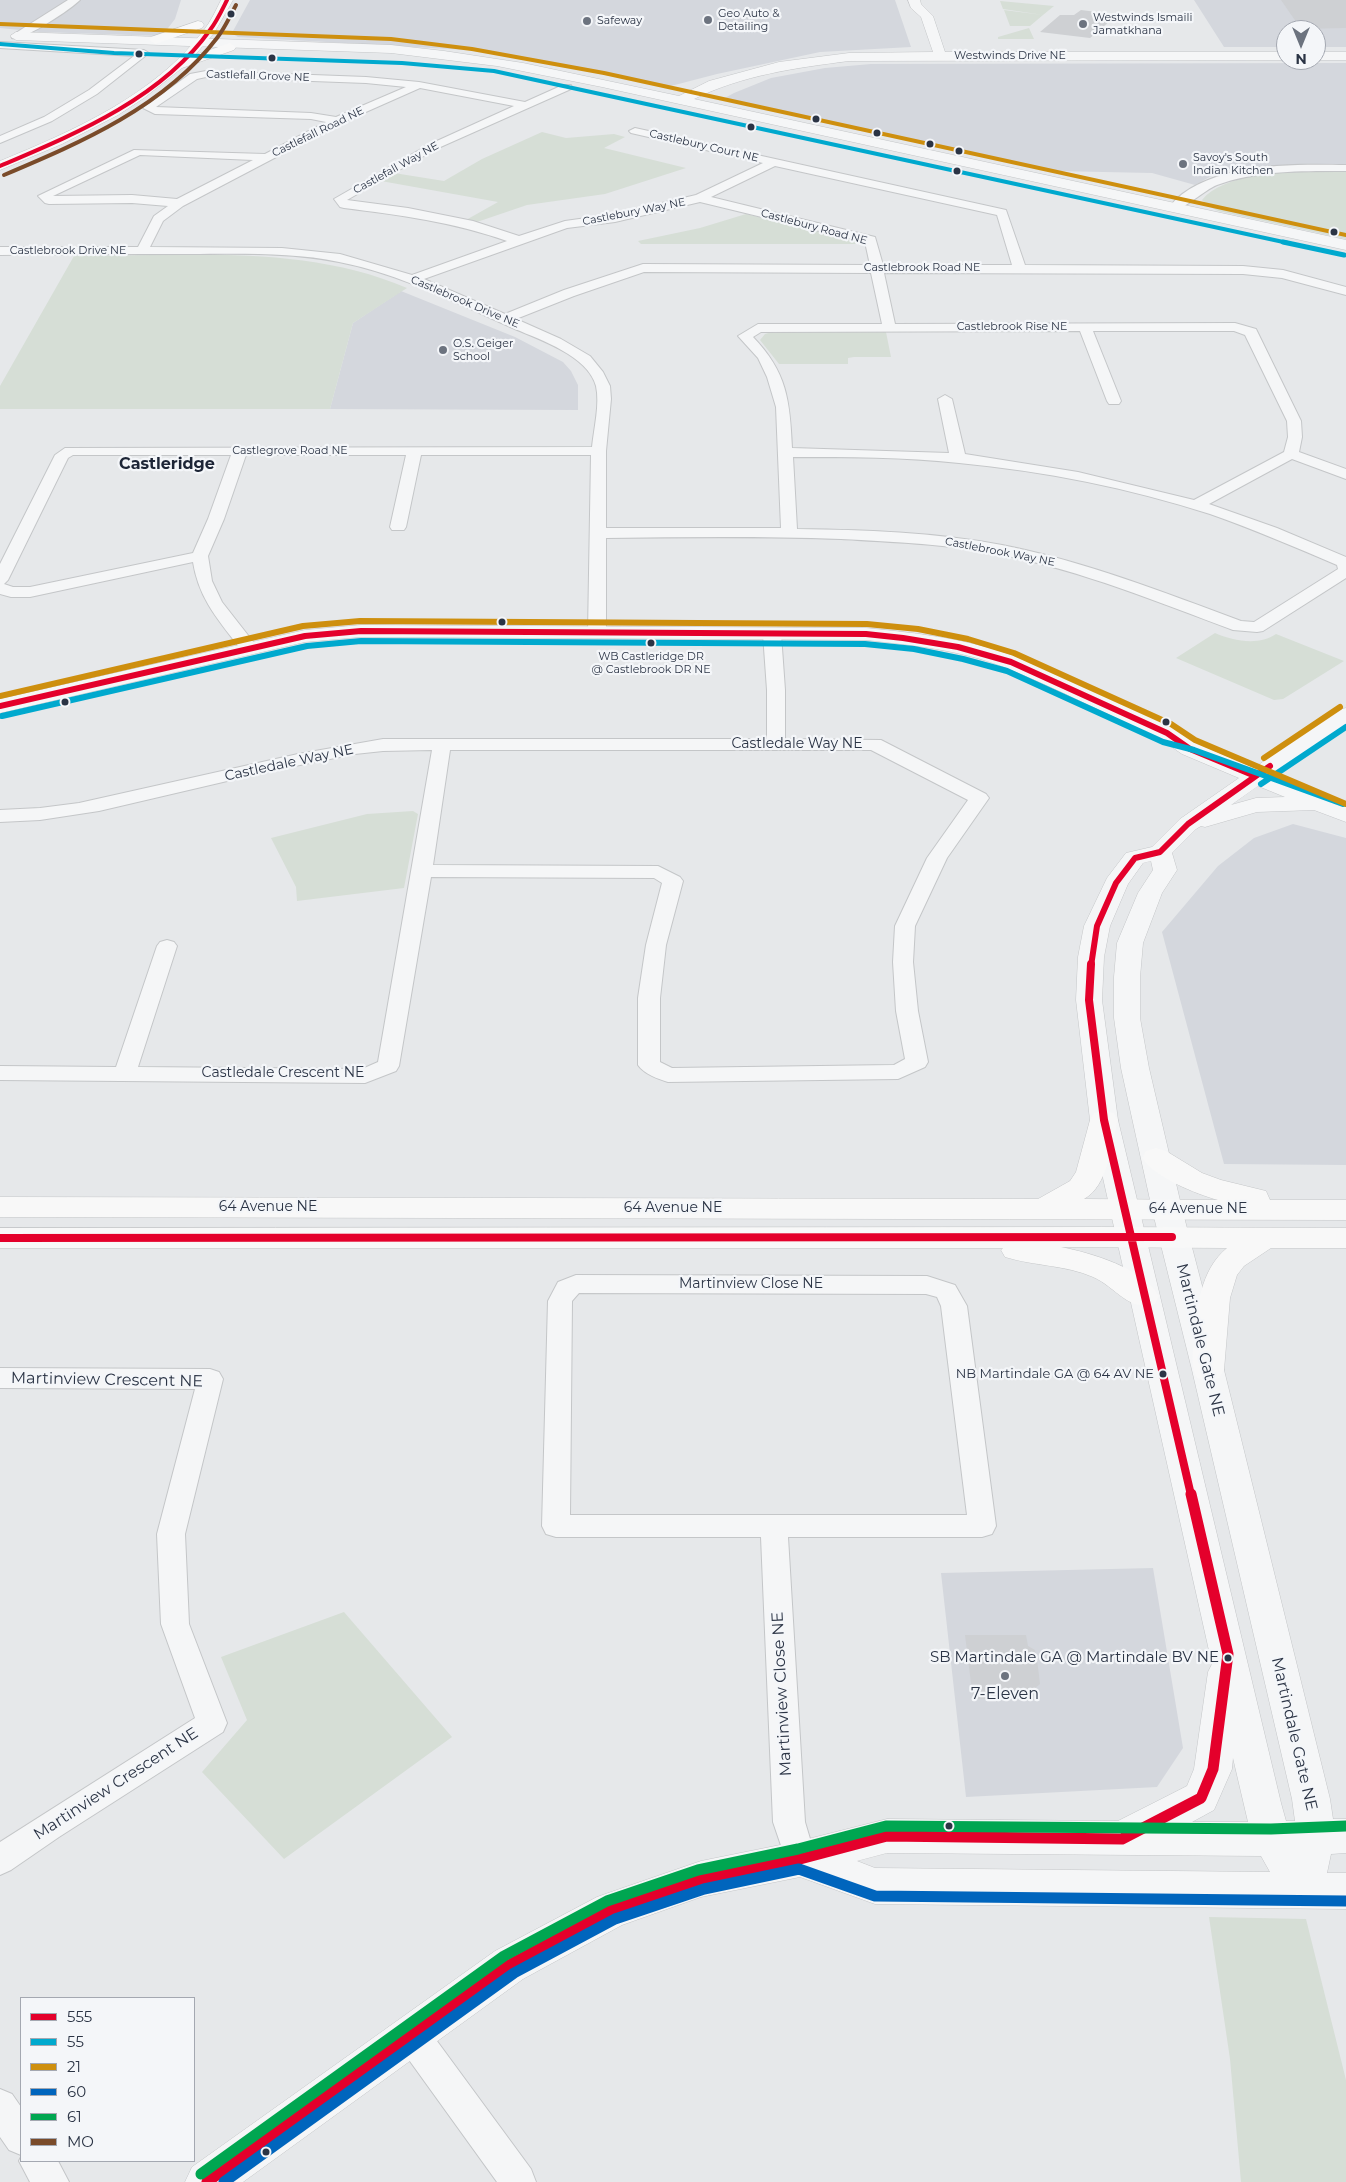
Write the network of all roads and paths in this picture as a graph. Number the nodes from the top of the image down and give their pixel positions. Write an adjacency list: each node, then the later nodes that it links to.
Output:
1 (75, 0): 10 (street)
2 (227, 0): 8 (main road)
3 (914, 0): 6 (street)
4 (928, 0): 6 (street)
5 (204, 13): 7 (main road)
6 (926, 16): 17 (street)
7 (198, 25): 11 (main road); 12 (main road)
8 (209, 32): 12 (main road); 14 (main road)
9 (0, 34): 10 (street)
10 (16, 36): 11 (street); 12 (street)
11 (154, 40): 12 (street)
12 (189, 44): 14 (street); 21 (main road); 32 (main road)
13 (0, 45): 15 (street)
14 (234, 45): 21 (main road); 25 (street)
15 (26, 48): 16 (street); 31 (street)
16 (13, 56)
17 (940, 56): 18 (street, Westwinds Drive NE); 24 (street, Westwinds Drive NE)
18 (1276, 56)
19 (1326, 56): 20 (street)
20 (1346, 56)
21 (178, 65): 35 (main road)
22 (419, 85): 27 (street); 29 (street, Castlefall Road NE); 29 (street, Castlefall Grove NE)
23 (567, 87): 27 (street, Castlefall Way NE)
24 (714, 88): 25 (street); 26 (street, Westwinds Drive NE); 28 (street)
25 (653, 94): 26 (street)
26 (687, 101): 28 (street)
27 (524, 105): 40 (street, Castlefall Way NE)
28 (735, 112): 39 (street)
29 (337, 121): 33 (street, Castlefall Road NE)
30 (635, 131): 34 (street, Castlebury Court NE)
31 (0, 140)
32 (0, 156)
33 (265, 157): 38 (street, Castlefall Road NE); 38 (street)
34 (774, 162): 37 (street, Castlebury Way NE); 47 (street)
35 (0, 166)
36 (1346, 168): 39 (street)
37 (700, 198): 40 (street, Castlebury Way NE); 46 (street, Castlebury Road NE)
38 (179, 204): 43 (street, Castlefall Road NE)
39 (1175, 207): 41 (street)
40 (520, 241): 49 (street, Castlebury Way NE)
41 (1346, 245)
42 (6, 251): 43 (street, Castlebrook Drive NE); 45 (street)
43 (142, 251): 49 (street, Castlebrook Drive NE)
44 (1166, 256): 48 (street)
45 (4, 264)
46 (876, 268): 47 (street, Castlebrook Road NE); 51 (street, Castlebrook Road NE); 52 (street, Castlebury Road NE)
47 (1020, 268): 48 (street, Castlebrook Road NE)
48 (1170, 268): 50 (street, Castlebrook Road NE)
49 (413, 279): 51 (street, Castlebrook Drive NE)
50 (1346, 291)
51 (505, 319): 58 (street, Castlebrook Drive NE)
52 (890, 327): 53 (street, Castlebrook Rise NE); 59 (street, Castlebrook Rise NE)
53 (1086, 328): 55 (street); 60 (street, Castlebrook Rise NE)
54 (945, 399): 61 (street)
55 (1114, 401)
56 (240, 451): 57 (street, Castlegrove Road NE); 67 (street); 69 (street, Castlegrove Road NE)
57 (414, 451): 58 (street, Castlegrove Road NE); 64 (street)
58 (599, 451): 65 (street, Castlebrook Drive NE)
59 (784, 452): 61 (street, Castlebrook Way NE); 66 (street, Castlebrook Rise NE)
60 (1291, 454): 62 (street); 63 (street)
61 (958, 458): 63 (street, Castlebrook Way NE)
62 (1346, 474)
63 (1196, 505): 68 (street, Castlebrook Way NE)
64 (398, 527)
65 (598, 533): 66 (street, Castlebrook Way NE); 71 (street, Castlebrook Drive NE)
66 (789, 533): 68 (street, Castlebrook Way NE)
67 (200, 556): 70 (street); 73 (street)
68 (1346, 571)
69 (0, 580)
70 (0, 588)
71 (597, 632): 72 (street); 73 (street)
72 (772, 634): 77 (street); 78 (street)
73 (249, 648): 74 (street)
74 (0, 706)
75 (1346, 715): 78 (street)
76 (442, 744): 77 (street, Castledale Way NE); 82 (street, Castledale Way NE); 85 (street, Castledale Crescent NE)
77 (776, 744): 85 (street, Castledale Way NE)
78 (1263, 771): 79 (street); 80 (street); 83 (street)
79 (1346, 795)
80 (1316, 804): 81 (street); 83 (street)
81 (1346, 815)
82 (0, 816)
83 (1188, 824): 84 (street)
84 (1160, 852): 89 (street); 90 (street, Martindale Gate NE)
85 (422, 871): 88 (street, Castledale Crescent NE)
86 (167, 946): 88 (street)
87 (0, 1073): 88 (street, Castledale Crescent NE)
88 (125, 1073)
89 (1104, 1120): 92 (main road); 95 (street)
90 (1156, 1158): 93 (main road); 96 (street, Martindale Gate NE)
91 (0, 1207): 92 (main road, 64 Avenue NE)
92 (1045, 1208): 95 (main road, 64 Avenue NE)
93 (1311, 1210): 94 (main road, 64 Avenue NE); 96 (main road, 64 Avenue NE)
94 (1346, 1210)
95 (1127, 1223): 96 (main road, 64 Avenue NE); 98 (main road, 64 Avenue NE); 101 (street)
96 (1170, 1223): 99 (main road, 64 Avenue NE); 102 (street, Martindale Gate NE)
97 (0, 1238): 98 (main road, 64 Avenue NE)
98 (948, 1238): 101 (main road)
99 (1265, 1238): 100 (main road, 64 Avenue NE); 102 (main road)
100 (1346, 1238)
101 (1144, 1296): 105 (street)
102 (1208, 1370): 106 (street, Martindale Gate NE)
103 (0, 1378): 110 (street, Martinview Crescent NE)
104 (774, 1528): 104 (street, Martinview Close NE); 109 (street, Martinview Close NE)
105 (1228, 1654): 107 (street); 108 (street)
106 (1331, 1836): 108 (street); 111 (street, Martindale Gate NE)
107 (1122, 1839): 108 (street); 109 (street)
108 (1271, 1839): 111 (street)
109 (800, 1859): 111 (street); 113 (street)
110 (0, 1860)
111 (1304, 1892): 112 (street)
112 (1346, 1892)
113 (411, 2034): 118 (street); 119 (street)
114 (0, 2106): 115 (street)
115 (20, 2136)
116 (37, 2162): 117 (street)
117 (51, 2182)
118 (207, 2182)
119 (518, 2182)

